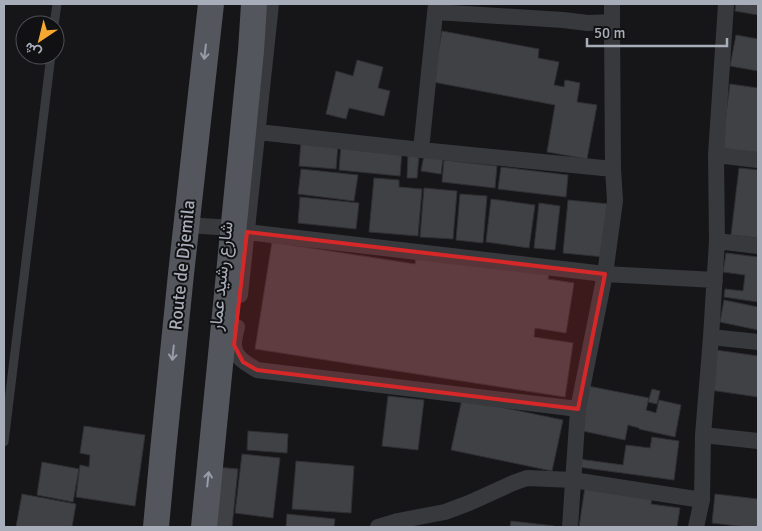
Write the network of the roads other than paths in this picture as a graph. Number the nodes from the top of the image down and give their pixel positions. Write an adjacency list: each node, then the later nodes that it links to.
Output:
1 (211, 4): 14 (main road, Route de Djemila, one-way to 14)
2 (254, 4): 15 (main road)
3 (271, 4): 9 (street, شارع رشيد عمار)
4 (612, 4): 7 (street)
5 (726, 4): 11 (street)
6 (435, 8): 7 (street); 10 (street)
7 (612, 22): 13 (street)
8 (50, 65): 25 (lane)
9 (258, 132): 10 (street); 15 (street, شارع رشيد عمار)
10 (421, 150): 13 (street)
11 (716, 155): 12 (street); 16 (street)
12 (758, 160)
13 (613, 169): 18 (street)
14 (186, 225): 15 (street); 28 (main road, Route de Djemila, one-way to 28)
15 (240, 230): 18 (street); 22 (street, شارع رشيد عمار); 29 (main road, one-way to 15)
16 (717, 241): 17 (street); 19 (street)
17 (758, 246)
18 (605, 274): 19 (street); 22 (street)
19 (715, 280): 20 (street)
20 (711, 337): 21 (street); 23 (street)
21 (758, 342)
22 (578, 409): 26 (street)
23 (703, 434): 24 (street); 27 (street)
24 (758, 441)
25 (4, 442)
26 (572, 480): 27 (street); 30 (street); 31 (street)
27 (702, 500): 32 (street)
28 (156, 527)
29 (204, 527)
30 (378, 527)
31 (570, 527)
32 (696, 527)

